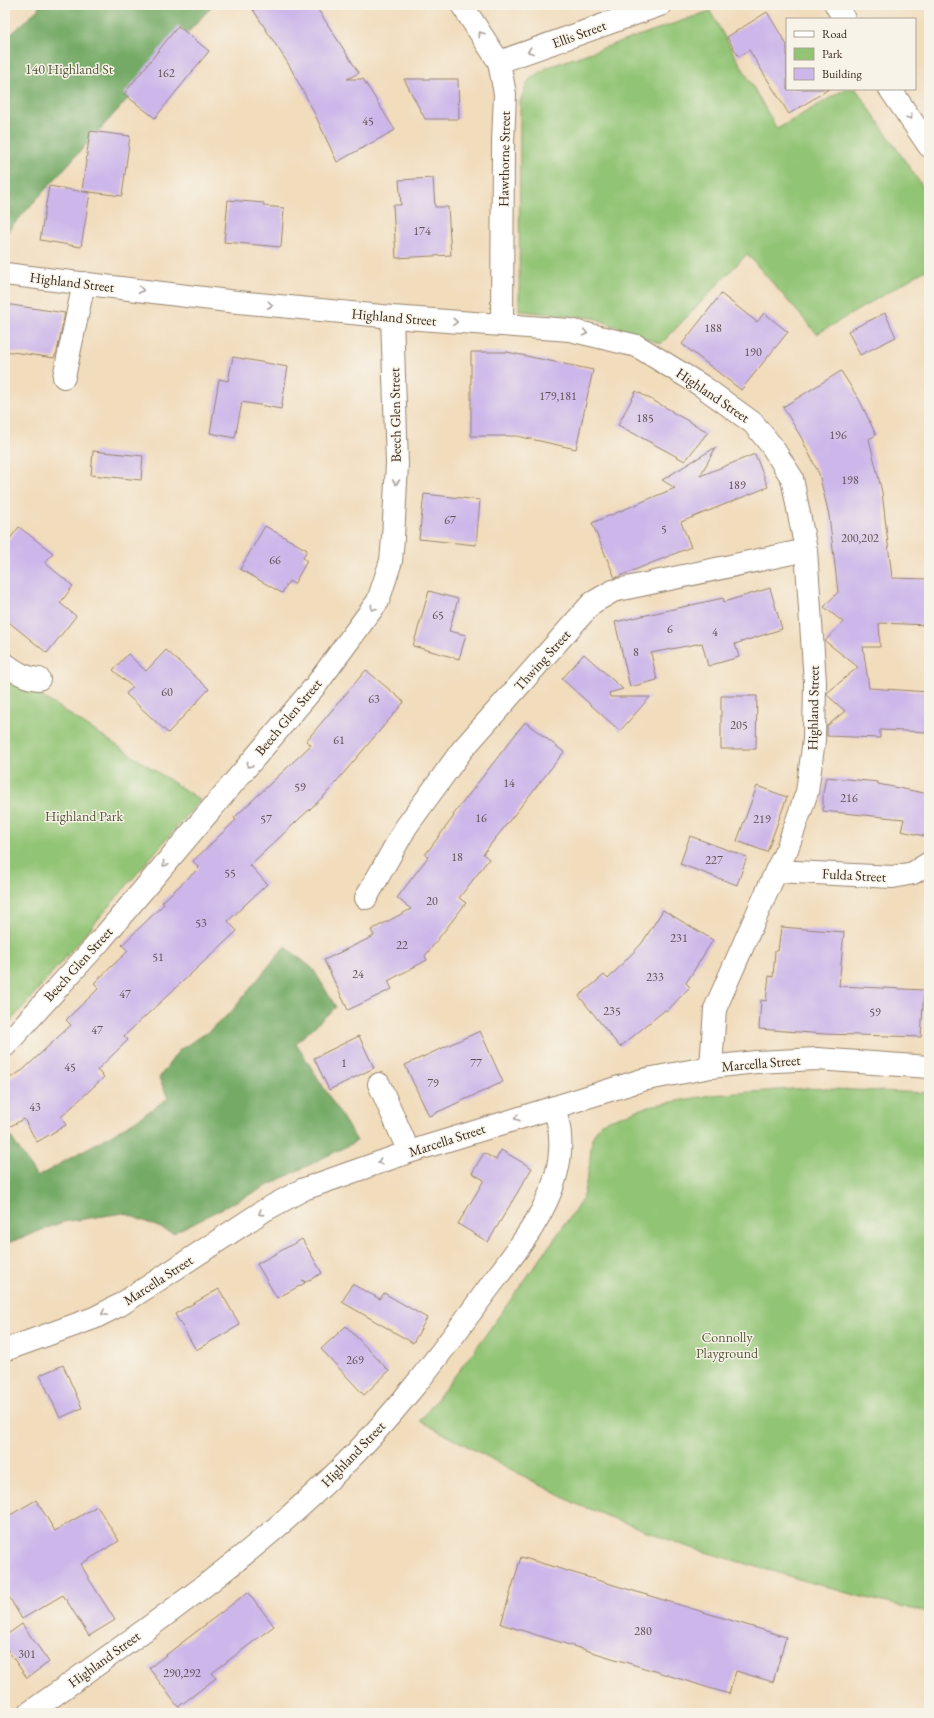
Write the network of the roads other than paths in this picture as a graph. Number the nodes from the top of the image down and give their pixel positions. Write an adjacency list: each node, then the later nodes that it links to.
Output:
1 (462, 5): 5 (street, Hawthorne Street, one-way to 1)
2 (660, 5): 5 (street, Ellis Street, one-way to 5)
3 (836, 5): 4 (street)
4 (843, 18)
5 (499, 62): 11 (street, Hawthorne Street)
6 (891, 90): 7 (street, one-way to 7)
7 (929, 146)
8 (5, 274): 9 (street, Highland Street)
9 (84, 283): 10 (street, Highland Street, one-way to 10); 12 (street)
10 (392, 317): 11 (street, Highland Street, one-way to 11); 19 (street, Beech Glen Street, one-way to 19)
11 (502, 325): 13 (street, Highland Street, one-way to 13)
12 (64, 377)
13 (806, 550): 17 (street, Highland Street); 18 (street, Thwing Street)
14 (5, 664): 15 (street)
15 (39, 679)
16 (929, 863): 17 (street, Fulda Street)
17 (776, 871): 20 (street, Highland Street)
18 (366, 898)
19 (5, 1046)
20 (711, 1067): 21 (street, Marcella Street); 23 (street, Marcella Street)
21 (929, 1067)
22 (379, 1084): 24 (street)
23 (554, 1107): 24 (street, Marcella Street, one-way to 24); 26 (street, Highland Street)
24 (408, 1152): 25 (street, Marcella Street, one-way to 25)
25 (5, 1350)
26 (29, 1713)

